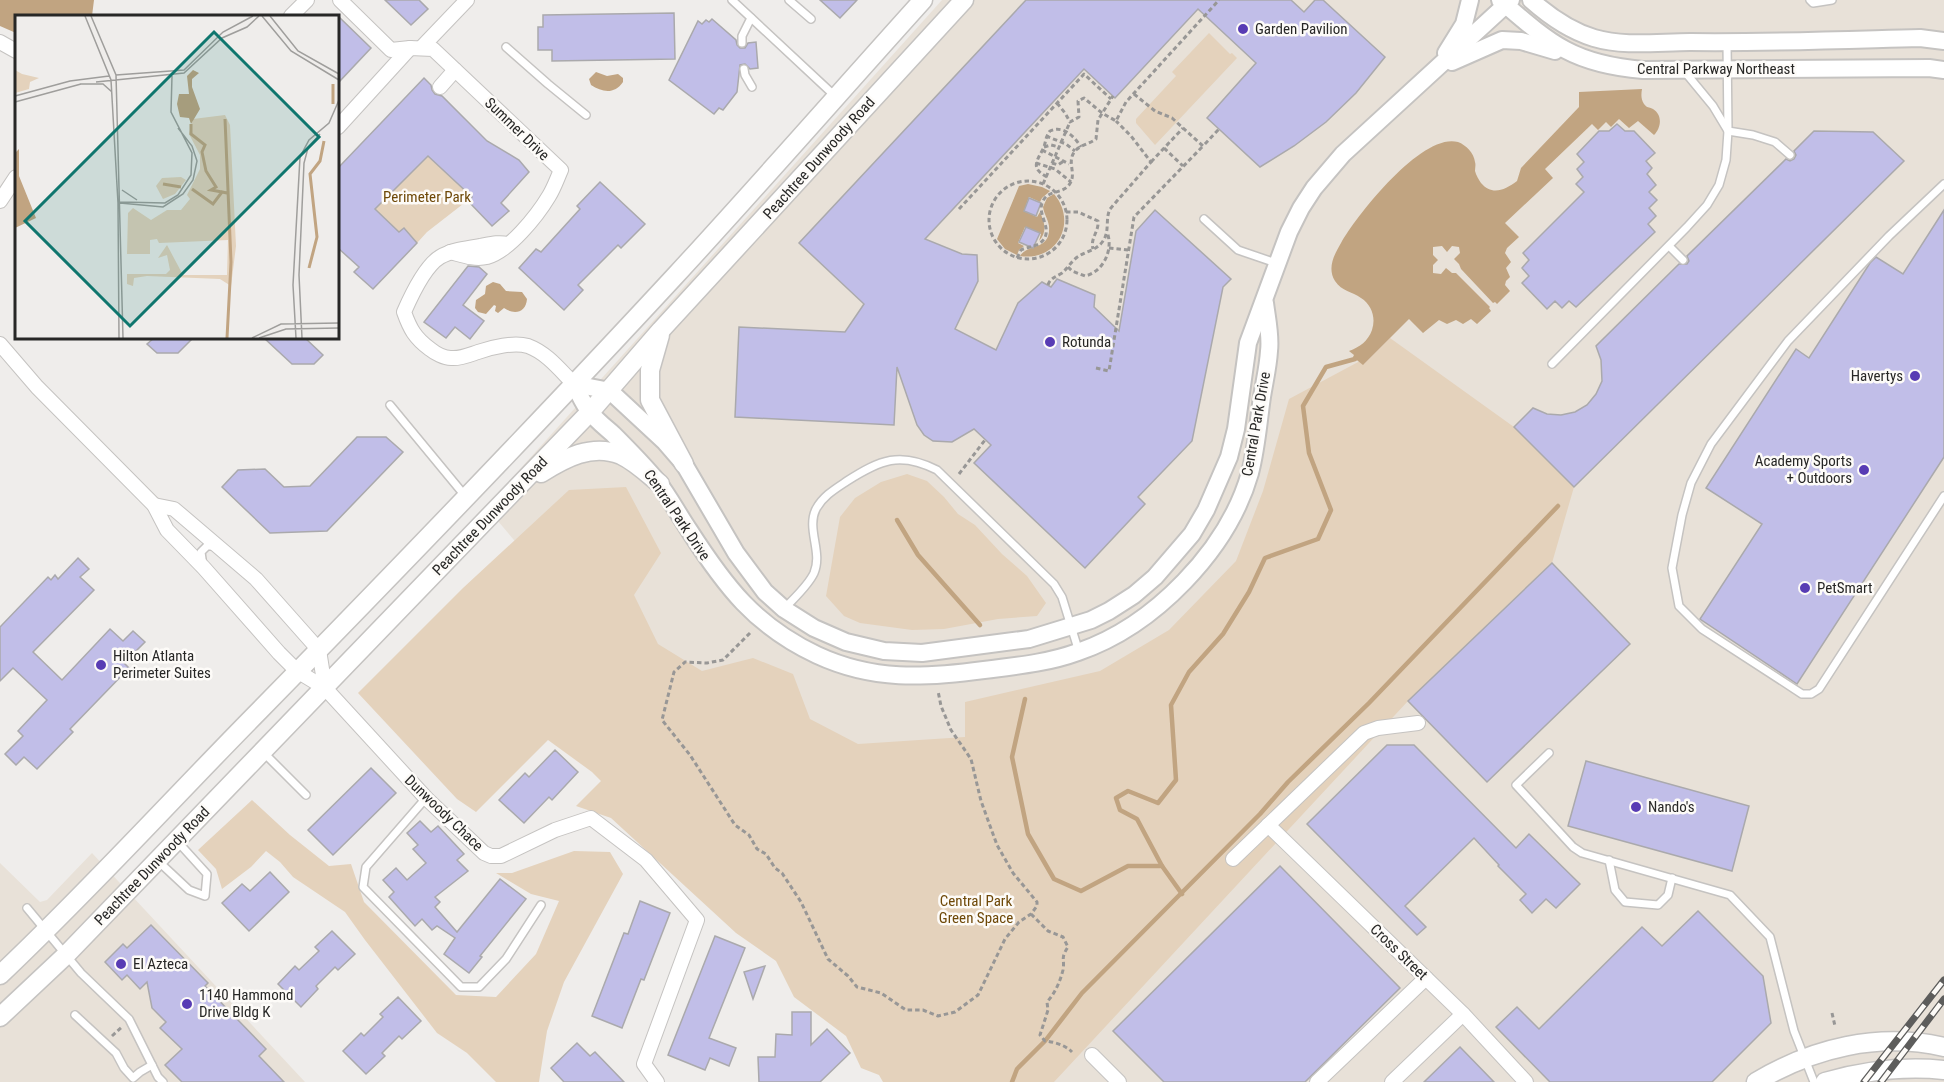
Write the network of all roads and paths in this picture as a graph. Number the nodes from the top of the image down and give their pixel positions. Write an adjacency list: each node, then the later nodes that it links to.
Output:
1 (307, 0): 14 (street)
2 (340, 0): 22 (street)
3 (467, 0): 22 (street)
4 (732, 0): 15 (lane)
5 (789, 0): 16 (lane)
6 (923, 0): 34 (main road, Peachtree Dunwoody Road)
7 (964, 0): 82 (main road, Peachtree Dunwoody Road)
8 (1219, 0): 33 (path)
9 (1470, 0): 29 (street)
10 (1531, 0): 20 (street, Central Parkway Northeast)
11 (1809, 0): 12 (lane)
12 (1832, 0)
13 (1506, 2): 24 (street, Central Parkway Northeast); 29 (street, Central Park Drive)
14 (292, 15)
15 (751, 18): 19 (lane); 34 (lane)
16 (811, 19)
17 (1944, 41): 20 (street, Central Parkway Northeast)
18 (0, 42): 23 (street)
19 (742, 43)
20 (1727, 43): 27 (lane)
21 (506, 47): 37 (lane)
22 (421, 48): 28 (street, Summer Drive); 40 (street)
23 (15, 50)
24 (1578, 57): 26 (street, Central Parkway Northeast); 29 (street)
25 (744, 69): 32 (lane)
26 (1683, 69): 27 (street, Central Parkway Northeast); 43 (lane)
27 (1727, 69): 30 (street, Central Parkway Northeast); 43 (lane)
28 (455, 70): 31 (street); 86 (street, Summer Drive)
29 (1435, 70): 78 (street, Central Park Drive)
30 (1944, 70)
31 (440, 87)
32 (753, 87)
33 (1134, 94): 38 (path); 41 (path)
34 (836, 97): 86 (main road, Peachtree Dunwoody Road)
35 (1057, 103): 36 (path); 39 (path); 68 (path)
36 (1102, 113): 38 (path); 39 (path); 49 (path)
37 (586, 115)
38 (1116, 121): 56 (path)
39 (1070, 122): 44 (path)
40 (339, 126)
41 (1183, 128): 47 (path); 50 (path)
42 (1219, 129): 47 (path)
43 (1728, 131): 53 (lane); 72 (lane)
44 (1066, 132): 45 (path); 46 (path); 49 (path)
45 (1046, 136): 46 (path); 51 (path)
46 (1061, 142): 48 (path); 52 (path)
47 (1203, 146): 60 (path)
48 (1059, 147): 51 (path); 54 (path)
49 (1081, 147): 52 (path)
50 (1164, 148): 56 (path); 60 (path)
51 (1043, 149): 54 (path); 57 (path)
52 (1075, 151): 58 (path)
53 (1790, 155)
54 (1055, 156): 55 (path); 59 (path)
55 (1064, 161): 58 (path); 59 (path)
56 (1151, 162): 71 (path)
57 (1036, 163): 59 (path); 61 (path)
58 (1070, 164): 63 (path)
59 (1051, 165): 61 (path); 63 (path)
60 (1183, 166): 75 (path)
61 (1047, 177): 64 (path)
62 (15, 178): 67 (street)
63 (1071, 182): 66 (path)
64 (1043, 184): 66 (path); 76 (path)
65 (1944, 184): 95 (lane)
66 (1055, 192): 69 (path); 76 (path)
67 (0, 201)
68 (959, 209)
69 (1066, 212): 74 (path); 76 (path)
70 (1204, 219): 78 (lane)
71 (1107, 232): 73 (path); 74 (path)
72 (1669, 246): 77 (lane); 84 (lane)
73 (1109, 248): 75 (path); 79 (path)
74 (1094, 249): 79 (path)
75 (1129, 250): 85 (path)
76 (1017, 258)
77 (1683, 260)
78 (1276, 263): 81 (street, Central Park Drive)
79 (1068, 267): 80 (path)
80 (1048, 285)
81 (1265, 298): 101 (street, Central Park Drive); 104 (street, Central Park Drive)
82 (661, 330): 87 (main road, Peachtree Dunwoody Road); 91 (main road)
83 (0, 344): 97 (street)
84 (1552, 364)
85 (1096, 368)
86 (574, 384): 87 (street); 89 (street, Central Park Drive); 96 (main road, Peachtree Dunwoody Road)
87 (610, 391): 89 (main road, Peachtree Dunwoody Road); 91 (street, Central Park Drive)
88 (390, 405): 96 (lane)
89 (590, 412): 93 (main road, Peachtree Dunwoody Road); 94 (street, Central Park Drive)
90 (985, 440): 92 (path)
91 (684, 464): 100 (street, Central Park Drive)
92 (959, 474)
93 (521, 484): 94 (main road); 106 (main road, Peachtree Dunwoody Road)
94 (660, 484): 104 (street, Central Park Drive)
95 (1944, 496)
96 (466, 497): 103 (main road, Peachtree Dunwoody Road)
97 (154, 505): 98 (street); 99 (street, Dunwoody Chace)
98 (219, 546): 99 (lane); 103 (street)
99 (204, 568): 105 (street, Dunwoody Chace)
100 (784, 609): 101 (street, Central Park Drive); 101 (lane)
101 (1071, 627): 104 (lane)
102 (750, 633): 121 (path)
103 (319, 650): 105 (main road, Peachtree Dunwoody Road); 106 (street)
104 (1079, 652)
105 (297, 671): 106 (street, Dunwoody Chace); 122 (main road, Peachtree Dunwoody Road)
106 (325, 688): 109 (main road, Peachtree Dunwoody Road); 112 (street, Dunwoody Chace)
107 (938, 691): 121 (path)
108 (1418, 723): 113 (street)
109 (263, 752): 111 (lane); 114 (main road, Peachtree Dunwoody Road)
110 (1549, 753): 117 (lane)
111 (306, 795)
112 (426, 798): 119 (lane); 140 (street, Dunwoody Chace)
113 (1268, 825): 115 (street); 125 (street, Cross Street)
114 (177, 841): 116 (main road, Peachtree Dunwoody Road); 116 (lane)
115 (1233, 859)
116 (158, 860): 123 (main road, Peachtree Dunwoody Road)
117 (1609, 860): 118 (lane); 118 (lane)
118 (1672, 879): 136 (lane)
119 (541, 906)
120 (27, 908): 122 (lane)
121 (1031, 914): 134 (path)
122 (46, 931): 123 (lane); 124 (main road, Peachtree Dunwoody Road)
123 (66, 955): 129 (main road, Peachtree Dunwoody Road); 137 (lane)
124 (0, 975)
125 (1426, 978): 128 (street, Cross Street); 142 (street)
126 (1832, 1013): 131 (path)
127 (75, 1014): 137 (lane)
128 (1463, 1014): 143 (street); 144 (street, Cross Street)
129 (0, 1017)
130 (123, 1025): 132 (path)
131 (1835, 1026)
132 (112, 1036)
133 (1944, 1047): 136 (main road)
134 (1072, 1052)
135 (1092, 1055): 141 (street)
136 (1804, 1057): 145 (main road); 146 (lane)
137 (152, 1065): 139 (lane)
138 (1944, 1070): 147 (main road)
139 (162, 1082)
140 (657, 1082)
141 (1119, 1082)
142 (1317, 1082)
143 (1392, 1082)
144 (1526, 1082)
145 (1756, 1082)
146 (1814, 1082)
147 (1825, 1082)

